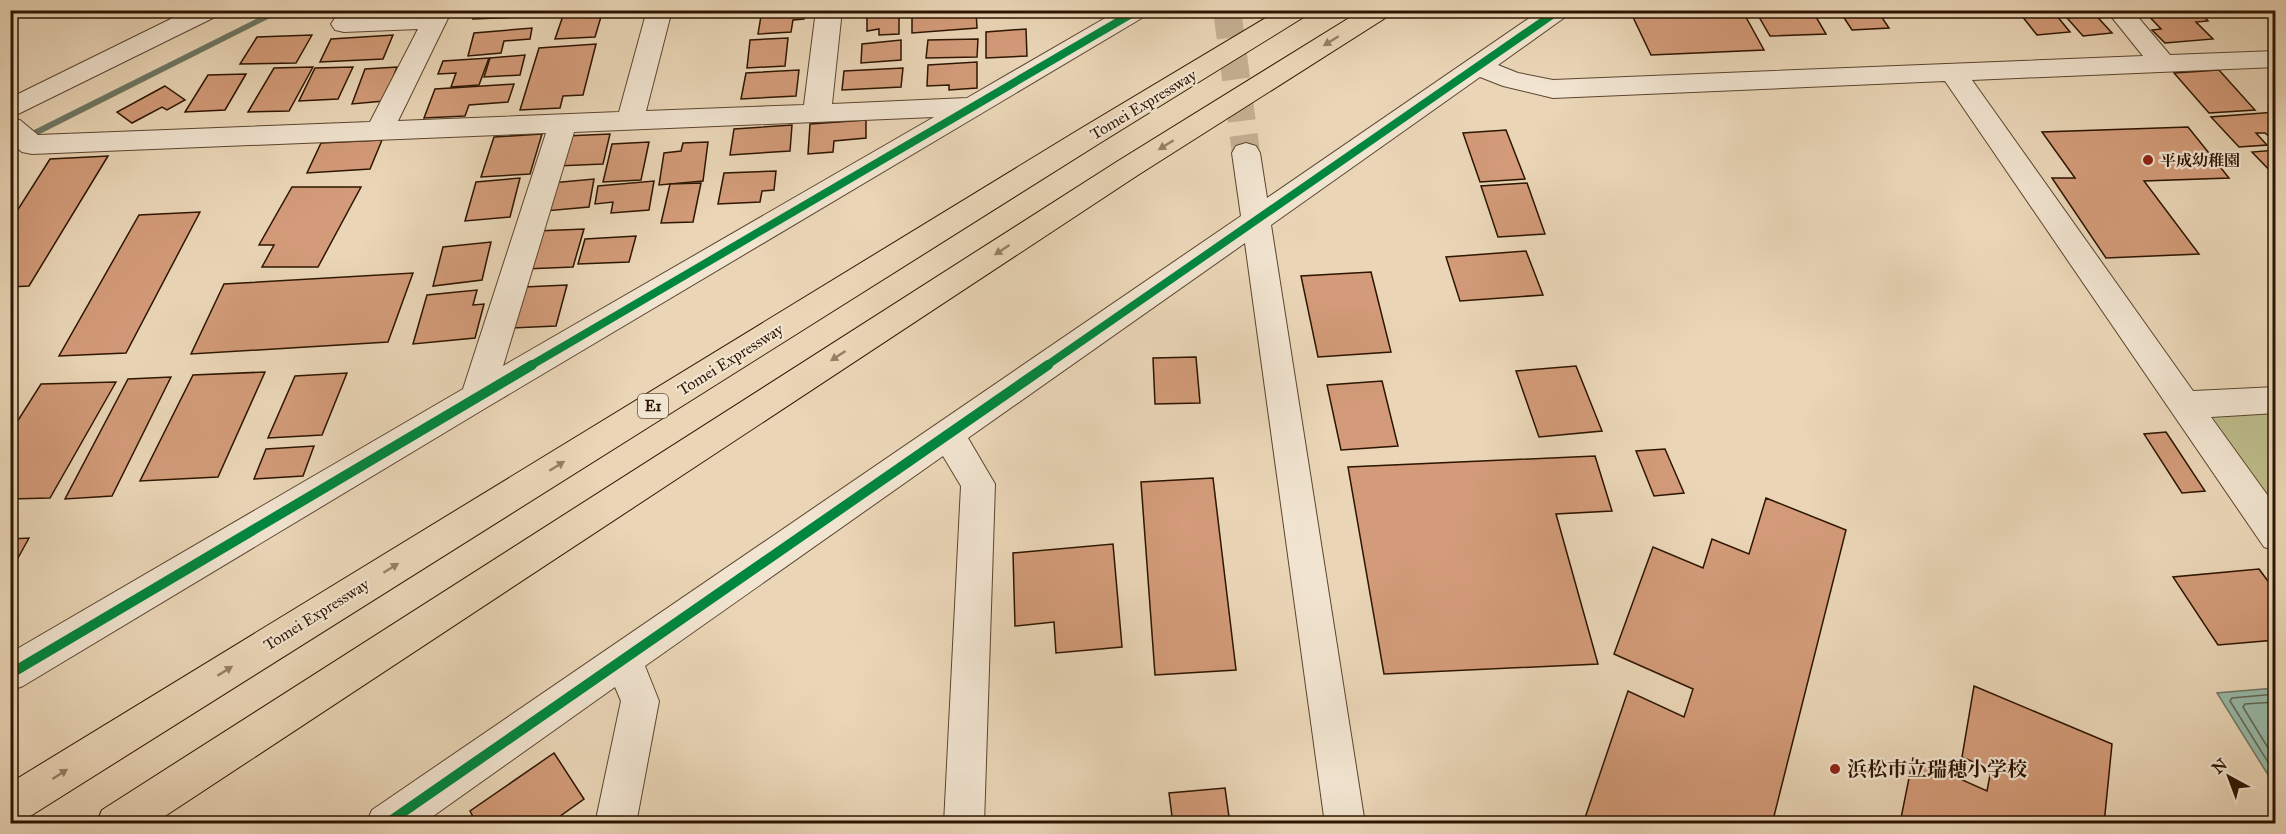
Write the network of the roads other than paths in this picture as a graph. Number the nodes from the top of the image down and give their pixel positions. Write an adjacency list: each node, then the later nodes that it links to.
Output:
1 (210, 10): 17 (street)
2 (660, 10): 19 (street)
3 (829, 10): 18 (street)
4 (1138, 10): 11 (street)
5 (1299, 10): 31 (highway, Tomei Expressway / E1, one-way to 5)
6 (1381, 10): 32 (highway, one-way to 32)
7 (1558, 10): 14 (street)
8 (2118, 10): 13 (street)
9 (437, 16): 10 (street); 21 (street)
10 (344, 24)
11 (1090, 24): 16 (street)
12 (2275, 60): 13 (street)
13 (2163, 63): 15 (street)
14 (1476, 66): 15 (street); 23 (street)
15 (1953, 73): 26 (street)
16 (972, 107): 18 (street); 24 (street)
17 (11, 112): 21 (street)
18 (817, 113): 19 (street)
19 (630, 120): 20 (street)
20 (563, 123): 21 (street); 24 (street)
21 (380, 130)
22 (1246, 153): 23 (street)
23 (1256, 219): 27 (street); 36 (street)
24 (477, 397): 30 (street)
25 (2276, 400): 26 (street)
26 (2184, 405): 28 (street)
27 (948, 434): 29 (street); 35 (street)
28 (2276, 536)
29 (623, 659): 33 (street); 34 (street)
30 (10, 674)
31 (10, 806)
32 (116, 824)
33 (386, 824)
34 (615, 824)
35 (964, 824)
36 (1345, 824)

